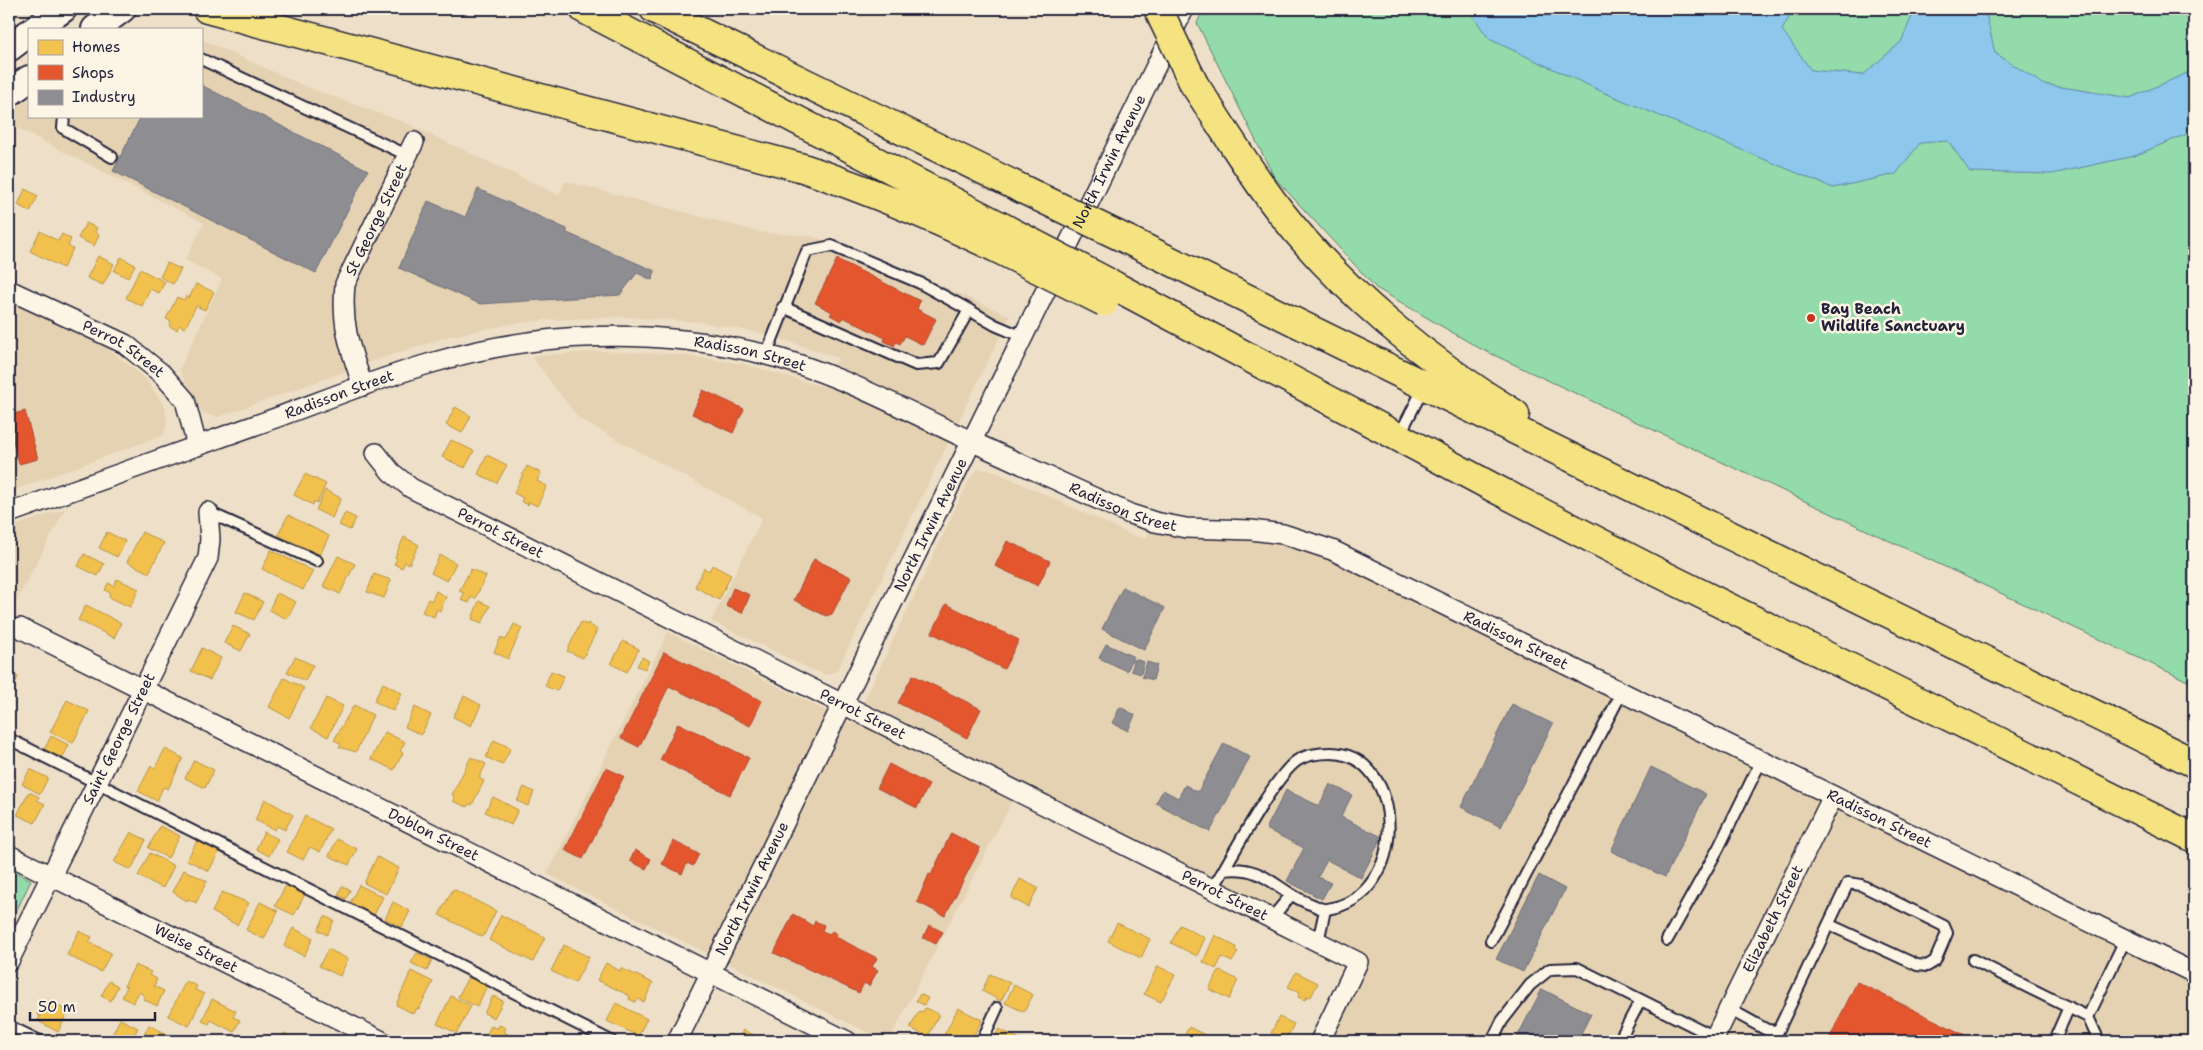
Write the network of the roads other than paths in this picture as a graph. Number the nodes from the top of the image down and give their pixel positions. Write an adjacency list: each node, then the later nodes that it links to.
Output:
1 (63, 9): 8 (main road)
2 (122, 9): 9 (main road)
3 (207, 9): 18 (highway)
4 (584, 9): 18 (highway)
5 (654, 9): 25 (highway, bridge)
6 (1158, 9): 30 (highway, bridge)
7 (1184, 9): 22 (street, North Irwin Avenue)
8 (36, 28)
9 (96, 28)
10 (28, 34): 11 (main road)
11 (9, 48)
12 (202, 59): 16 (lane)
13 (28, 80): 14 (main road)
14 (9, 93)
15 (64, 118): 17 (lane)
16 (411, 149): 24 (street, St George Street)
17 (112, 157)
18 (997, 236): 26 (highway, bridge)
19 (9, 290): 28 (street, Perrot Street)
20 (783, 307): 21 (lane); 21 (lane); 23 (lane)
21 (969, 310): 22 (lane)
22 (1023, 337): 27 (street, North Irwin Avenue)
23 (766, 355): 24 (street, Radisson Street); 27 (street, Radisson Street)
24 (363, 386): 28 (street, Radisson Street)
25 (1424, 387): 26 (lane); 30 (highway)
26 (1398, 437): 43 (highway)
27 (972, 441): 36 (street, Radisson Street); 37 (street, North Irwin Avenue)
28 (197, 446): 32 (street, Radisson Street)
29 (376, 453): 37 (street, Perrot Street)
30 (1608, 476): 40 (highway)
31 (208, 512): 33 (lane); 35 (street, Saint George Street)
32 (9, 513)
33 (317, 561)
34 (20, 628): 35 (street, Doblon Street)
35 (143, 690): 41 (street, Saint George Street); 58 (street, Doblon Street)
36 (1622, 692): 39 (street, Radisson Street); 54 (lane)
37 (842, 705): 47 (street, Perrot Street); 58 (street, North Irwin Avenue)
38 (9, 739): 41 (lane)
39 (1761, 761): 42 (street, Radisson Street); 52 (lane)
40 (2194, 763)
41 (97, 784): 46 (street, Saint George Street); 69 (lane)
42 (1833, 796): 53 (street, Radisson Street); 63 (street, Elizabeth Street)
43 (2194, 838)
44 (9, 855): 46 (street, Weise Street)
45 (1224, 870): 47 (lane); 48 (lane); 49 (lane)
46 (51, 876): 57 (street, Saint George Street); 68 (street, Weise Street)
47 (1212, 890): 50 (street, Perrot Street)
48 (1291, 895): 49 (lane); 50 (lane)
49 (1325, 910): 55 (lane)
50 (1271, 919): 55 (street, Perrot Street)
51 (1830, 925): 51 (lane); 63 (lane)
52 (1667, 940)
53 (2125, 940): 59 (street, Radisson Street); 64 (lane)
54 (1491, 941)
55 (1318, 942): 73 (street, Perrot Street)
56 (1973, 960): 61 (lane)
57 (9, 961)
58 (711, 973): 70 (street, North Irwin Avenue); 71 (street, Doblon Street)
59 (2194, 973)
60 (1640, 1001): 66 (lane); 74 (lane); 75 (lane)
61 (2069, 1007): 64 (lane); 76 (lane)
62 (997, 1008): 72 (lane)
63 (1729, 1009): 66 (street, Elizabeth Street)
64 (2088, 1017): 77 (lane)
65 (9, 1026): 67 (lane)
66 (1714, 1039)
67 (40, 1041)
68 (382, 1041)
69 (610, 1041)
70 (677, 1041)
71 (847, 1041)
72 (982, 1041)
73 (1320, 1041)
74 (1492, 1041)
75 (1619, 1041)
76 (2054, 1041)
77 (2099, 1041)

